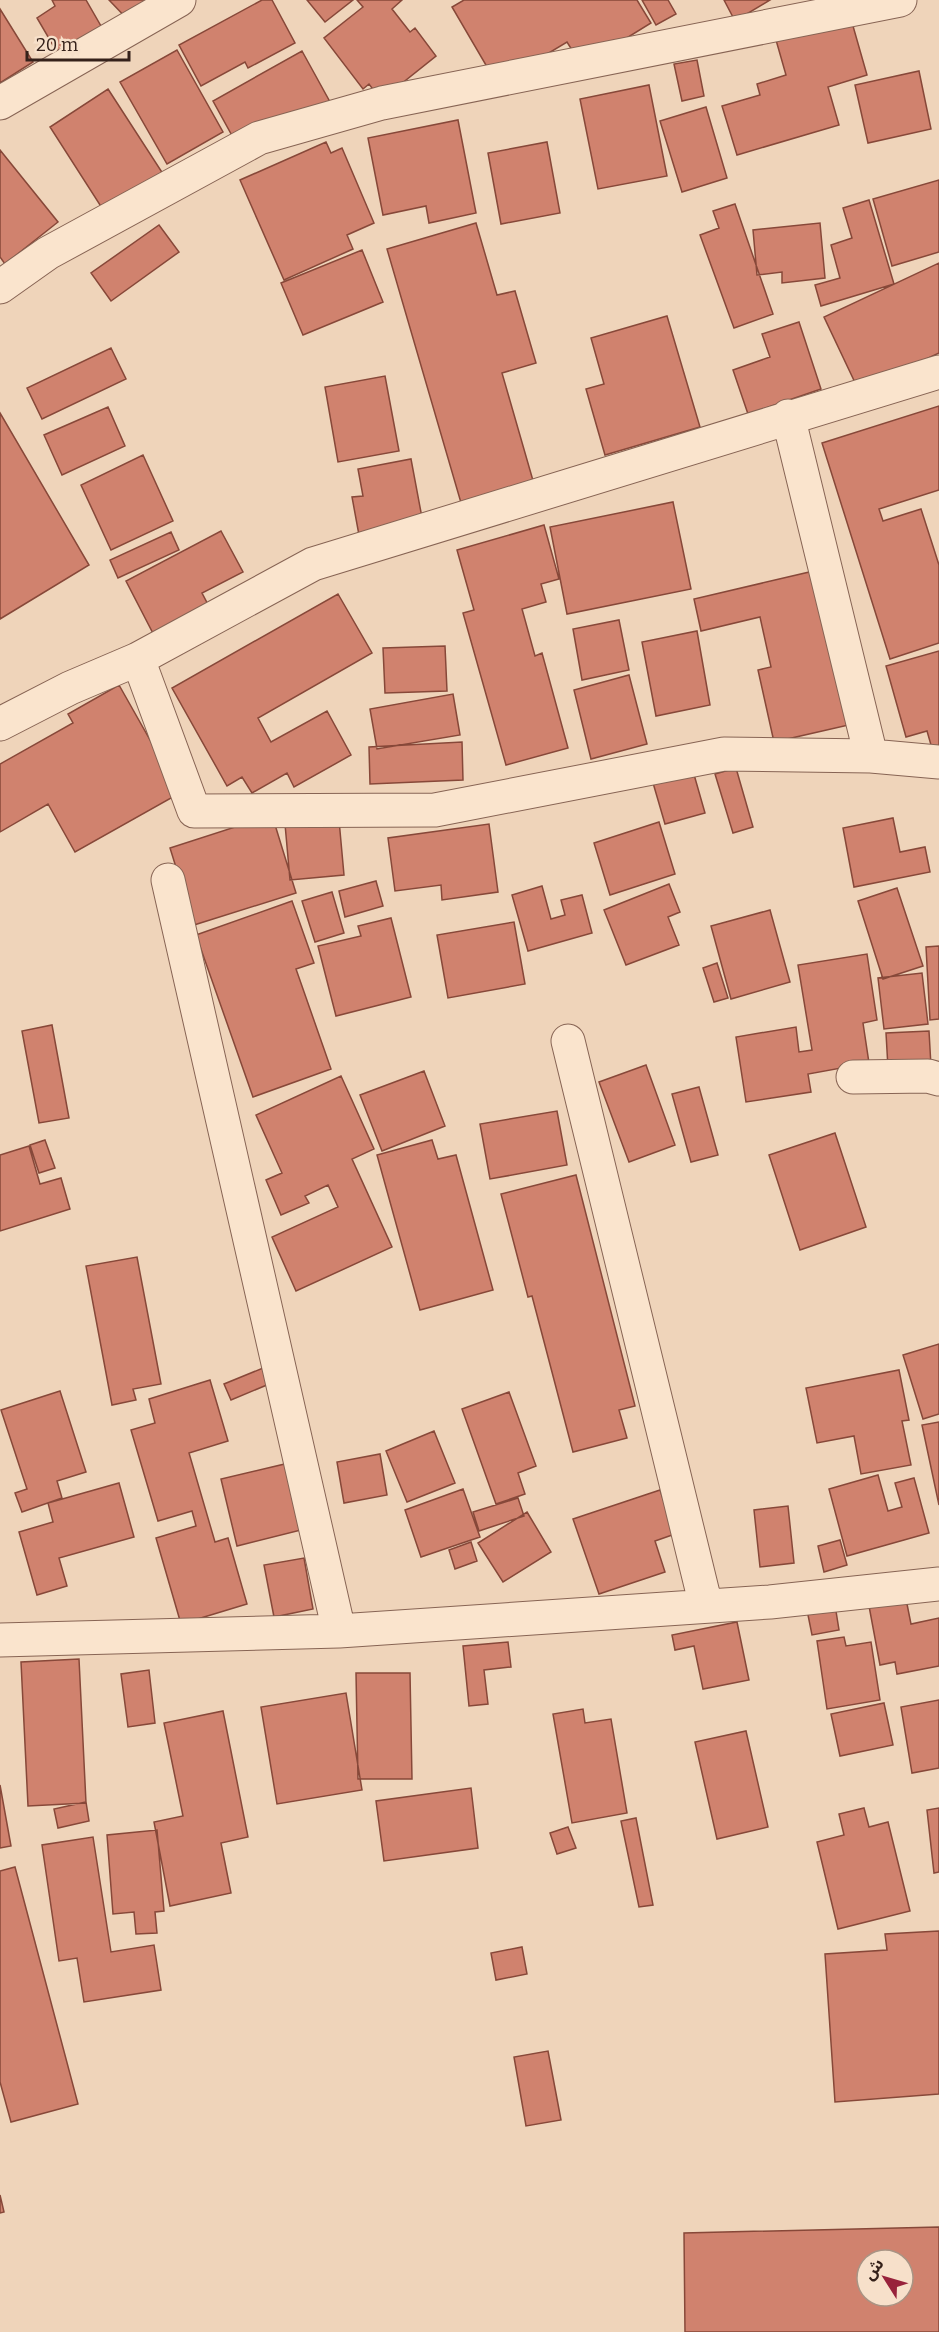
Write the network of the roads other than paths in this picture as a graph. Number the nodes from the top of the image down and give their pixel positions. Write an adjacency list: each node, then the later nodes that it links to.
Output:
1 (179, 0): 3 (street)
2 (900, 0): 4 (street)
3 (0, 103)
4 (0, 287)
5 (939, 372): 6 (street)
6 (788, 416): 7 (street); 9 (street)
7 (138, 658): 8 (street); 9 (street)
8 (0, 724)
9 (871, 756): 10 (street)
10 (939, 762)
11 (168, 880): 17 (street)
12 (568, 1041): 16 (street)
13 (853, 1077): 14 (street)
14 (939, 1079)
15 (939, 1584): 16 (street)
16 (706, 1606): 17 (street)
17 (339, 1631): 18 (street)
18 (0, 1640)

